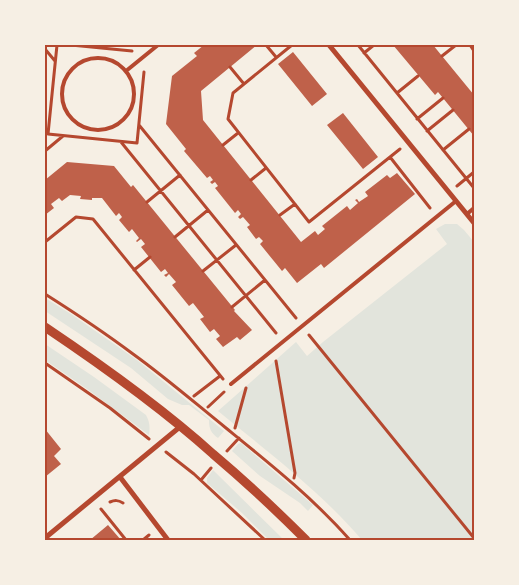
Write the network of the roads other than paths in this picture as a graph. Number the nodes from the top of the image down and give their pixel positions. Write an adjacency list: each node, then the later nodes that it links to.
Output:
1 (158, 45): 3 (lane)
2 (329, 45): 4 (street)
3 (126, 71): 3 (lane)
4 (456, 200): 6 (street); 9 (lane)
5 (474, 208): 6 (lane)
6 (467, 214): 7 (street)
7 (474, 223)
8 (45, 327): 10 (street)
9 (230, 385)
10 (181, 426): 11 (street); 14 (street)
11 (120, 477): 12 (street); 13 (street)
12 (45, 538)
13 (168, 540)
14 (306, 540)

